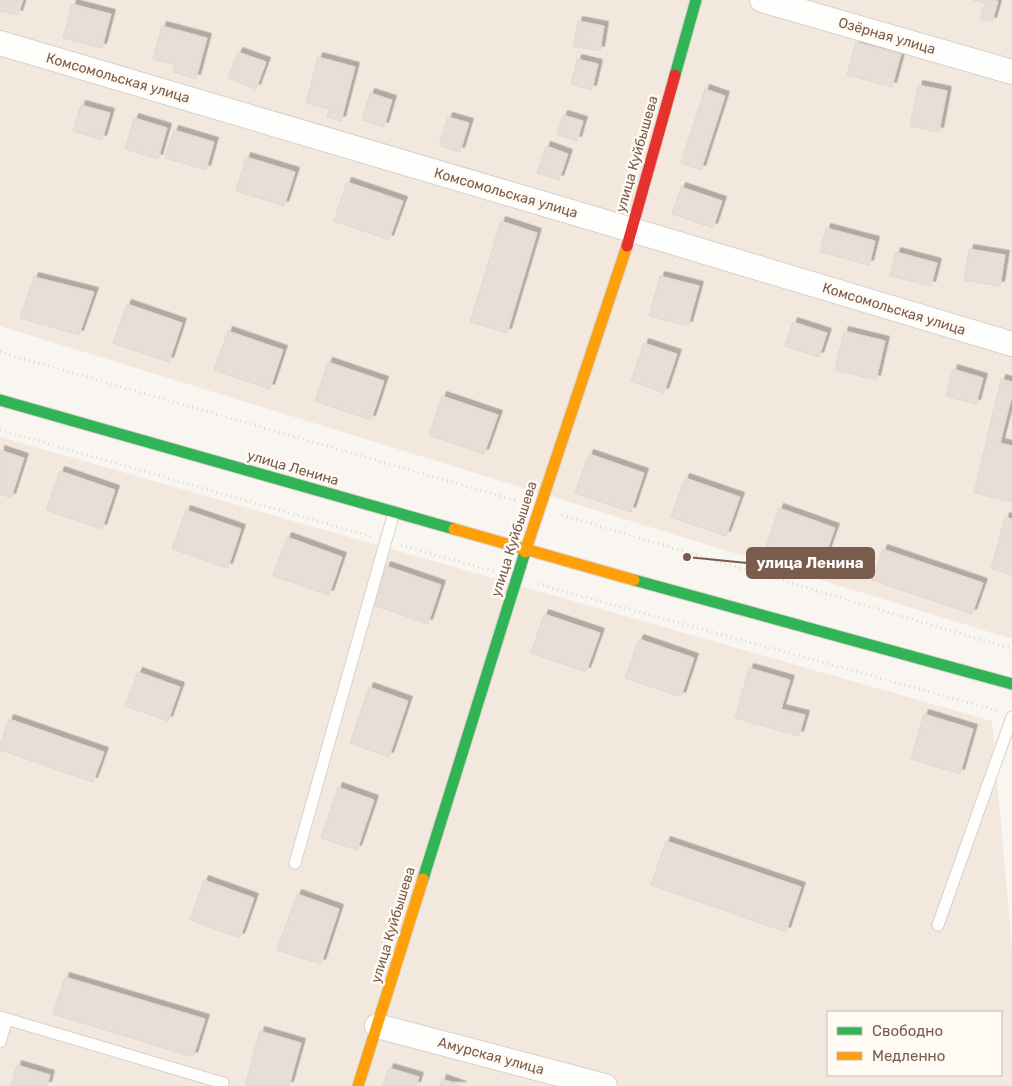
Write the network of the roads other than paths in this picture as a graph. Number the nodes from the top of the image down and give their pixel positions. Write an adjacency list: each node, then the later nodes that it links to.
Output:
1 (696, 0): 5 (street, улица Куйбышева)
2 (762, 0): 4 (street, Озёрная улица)
3 (0, 43): 5 (street, Комсомольская улица)
4 (1012, 72)
5 (632, 230): 6 (street, Комсомольская улица); 9 (street, улица Куйбышева)
6 (1012, 344)
7 (0, 400): 8 (street, улица Ленина)
8 (394, 512): 9 (street, улица Ленина); 12 (lane)
9 (526, 549): 10 (street, улица Ленина); 15 (street, улица Куйбышева)
10 (1012, 684)
11 (1012, 717): 13 (lane)
12 (295, 863)
13 (938, 925)
14 (3, 1018): 16 (lane); 17 (lane)
15 (377, 1026): 18 (street, улица Куйбышева); 19 (street, Амурская улица)
16 (0, 1042)
17 (222, 1086)
18 (358, 1086)
19 (605, 1086)

